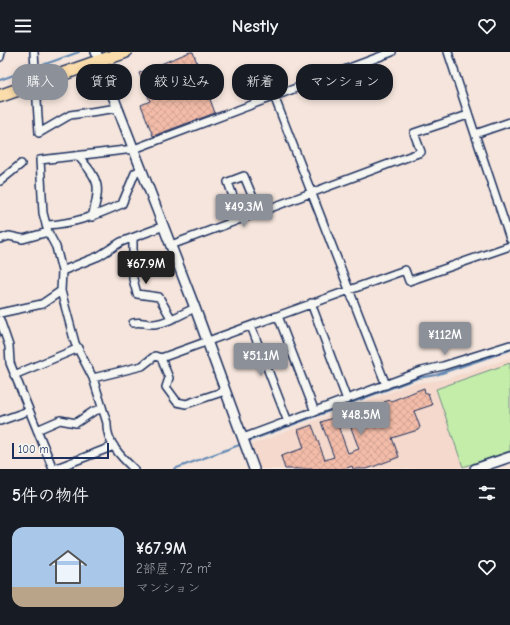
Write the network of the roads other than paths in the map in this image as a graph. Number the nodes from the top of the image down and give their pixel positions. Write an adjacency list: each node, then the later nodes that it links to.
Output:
1 (1, 52): 6 (street)
2 (34, 52): 8 (street)
3 (125, 52): 7 (highway)
4 (392, 52): 10 (street)
5 (448, 52): 17 (street)
6 (0, 57)
7 (98, 57): 9 (highway); 16 (street)
8 (35, 64)
9 (68, 70)
10 (288, 91)
11 (12, 92): 12 (highway)
12 (0, 96)
13 (37, 100): 16 (street)
14 (263, 100): 20 (street)
15 (276, 100): 25 (street)
16 (118, 108): 20 (street)
17 (468, 115): 19 (street); 25 (street)
18 (510, 122): 19 (street)
19 (475, 134): 31 (street)
20 (134, 149): 21 (street); 23 (street)
21 (79, 157): 27 (street); 30 (street)
22 (21, 164): 24 (street)
23 (142, 169): 27 (street); 29 (street)
24 (0, 181)
25 (312, 192): 26 (street); 37 (street)
26 (259, 212): 28 (street); 28 (street)
27 (92, 217): 30 (street)
28 (241, 219): 34 (street)
29 (164, 226): 33 (street); 34 (street)
30 (47, 228): 32 (street); 36 (street)
31 (509, 236)
32 (0, 238)
33 (133, 238): 36 (street); 43 (street)
34 (171, 245): 40 (street)
35 (510, 246): 37 (street)
36 (62, 271): 38 (street)
37 (349, 289): 39 (street); 53 (street)
38 (60, 290): 41 (street); 49 (street)
39 (311, 303): 42 (street); 55 (street)
40 (195, 308): 43 (street); 47 (street)
41 (0, 313)
42 (278, 316): 46 (street); 58 (street)
43 (171, 318): 45 (street)
44 (0, 320): 51 (street)
45 (134, 323)
46 (251, 326): 47 (street); 60 (street)
47 (207, 343): 50 (street); 54 (street)
48 (510, 345): 53 (street)
49 (79, 348): 51 (street); 52 (street)
50 (161, 358): 52 (street); 54 (street)
51 (14, 375): 57 (street)
52 (93, 378): 56 (street)
53 (386, 385): 55 (street)
54 (225, 391): 62 (street)
55 (347, 400): 58 (street)
56 (102, 409): 61 (street); 63 (street)
57 (28, 411): 59 (street); 61 (street)
58 (315, 412): 60 (street)
59 (0, 421)
60 (288, 422): 62 (street)
61 (37, 430): 65 (street)
62 (244, 441): 67 (street)
63 (114, 446): 65 (street); 66 (street)
64 (510, 457): 68 (street)
65 (53, 469)
66 (134, 469)
67 (254, 469)
68 (474, 469)

